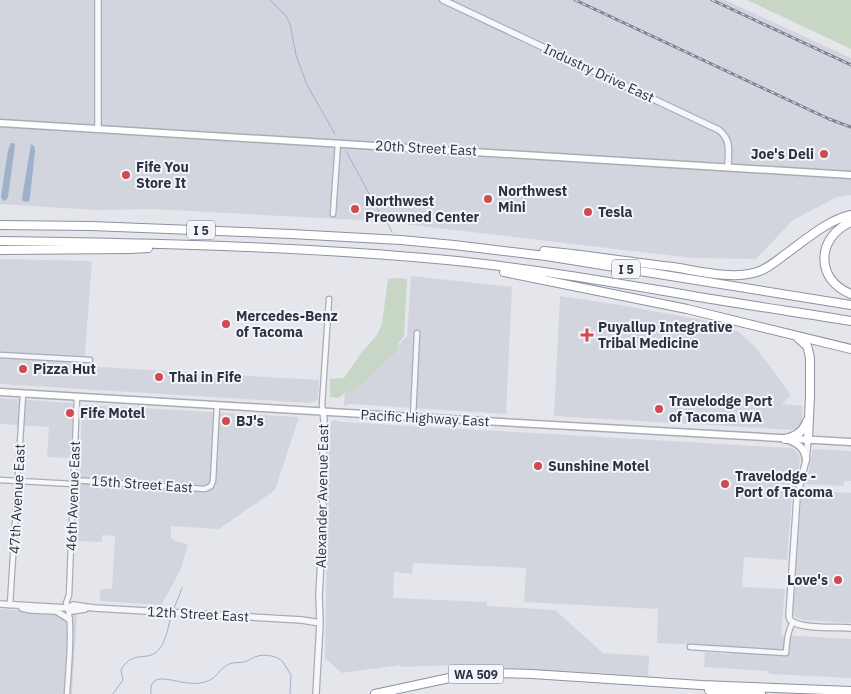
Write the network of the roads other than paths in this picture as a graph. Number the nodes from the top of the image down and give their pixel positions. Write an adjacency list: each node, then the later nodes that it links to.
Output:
1 (98, 0): 4 (street)
2 (443, 0): 6 (street, Industry Drive East)
3 (0, 123): 4 (main road, 20th Street East)
4 (98, 129): 5 (main road, 20th Street East)
5 (338, 143): 6 (main road, 20th Street East); 8 (street)
6 (728, 166): 7 (main road, 20th Street East)
7 (851, 175)
8 (333, 214)
9 (851, 215): 15 (highway)
10 (851, 222): 17 (highway)
11 (0, 225): 15 (highway, I 5)
12 (0, 241): 13 (highway, I 5)
13 (187, 244): 14 (highway); 16 (highway, I 5)
14 (0, 250)
15 (509, 251): 19 (highway, I 5)
16 (436, 259): 20 (highway, I 5); 22 (highway)
17 (851, 294)
18 (329, 299): 30 (street, Alexander Avenue East)
19 (851, 305)
20 (851, 321)
21 (417, 333): 32 (street)
22 (789, 334): 23 (highway); 31 (highway)
23 (851, 349)
24 (0, 355): 25 (street)
25 (90, 360)
26 (0, 392): 27 (main road, Pacific Highway East)
27 (23, 394): 28 (main road, Pacific Highway East); 38 (street, 47th Avenue East)
28 (77, 397): 29 (main road, Pacific Highway East); 39 (street, 46th Avenue East)
29 (217, 405): 30 (main road, Pacific Highway East); 39 (street, 15th Street East)
30 (323, 412): 32 (main road, Pacific Highway East); 43 (street, Alexander Avenue East)
31 (810, 412): 33 (highway); 34 (highway)
32 (413, 417): 33 (main road, Pacific Highway East)
33 (785, 438): 34 (main road, Pacific Highway East); 36 (main road)
34 (808, 440): 35 (main road, Pacific Highway East); 36 (street)
35 (851, 442)
36 (806, 460): 46 (street)
37 (0, 480): 38 (street, 15th Street East)
38 (18, 481): 39 (street, 15th Street East); 41 (street, 47th Avenue East)
39 (73, 482): 42 (street, 46th Avenue East)
40 (0, 604): 41 (street, 12th Street East)
41 (10, 605): 42 (street, 12th Street East); 44 (street)
42 (68, 608): 44 (street, 46th Avenue East); 45 (street, 12th Street East)
43 (320, 615): 45 (street, 12th Street East); 47 (street, Alexander Avenue East)
44 (69, 618): 52 (street, 46th Avenue East)
45 (302, 620): 47 (street, 12th Street East)
46 (793, 622): 48 (street); 49 (street)
47 (320, 623): 53 (street, Alexander Avenue East)
48 (851, 628)
49 (690, 647)
50 (593, 678): 51 (highway); 54 (highway, WA 509); 55 (highway, WA 509)
51 (851, 691)
52 (67, 694)
53 (316, 694)
54 (376, 694)
55 (761, 694)

